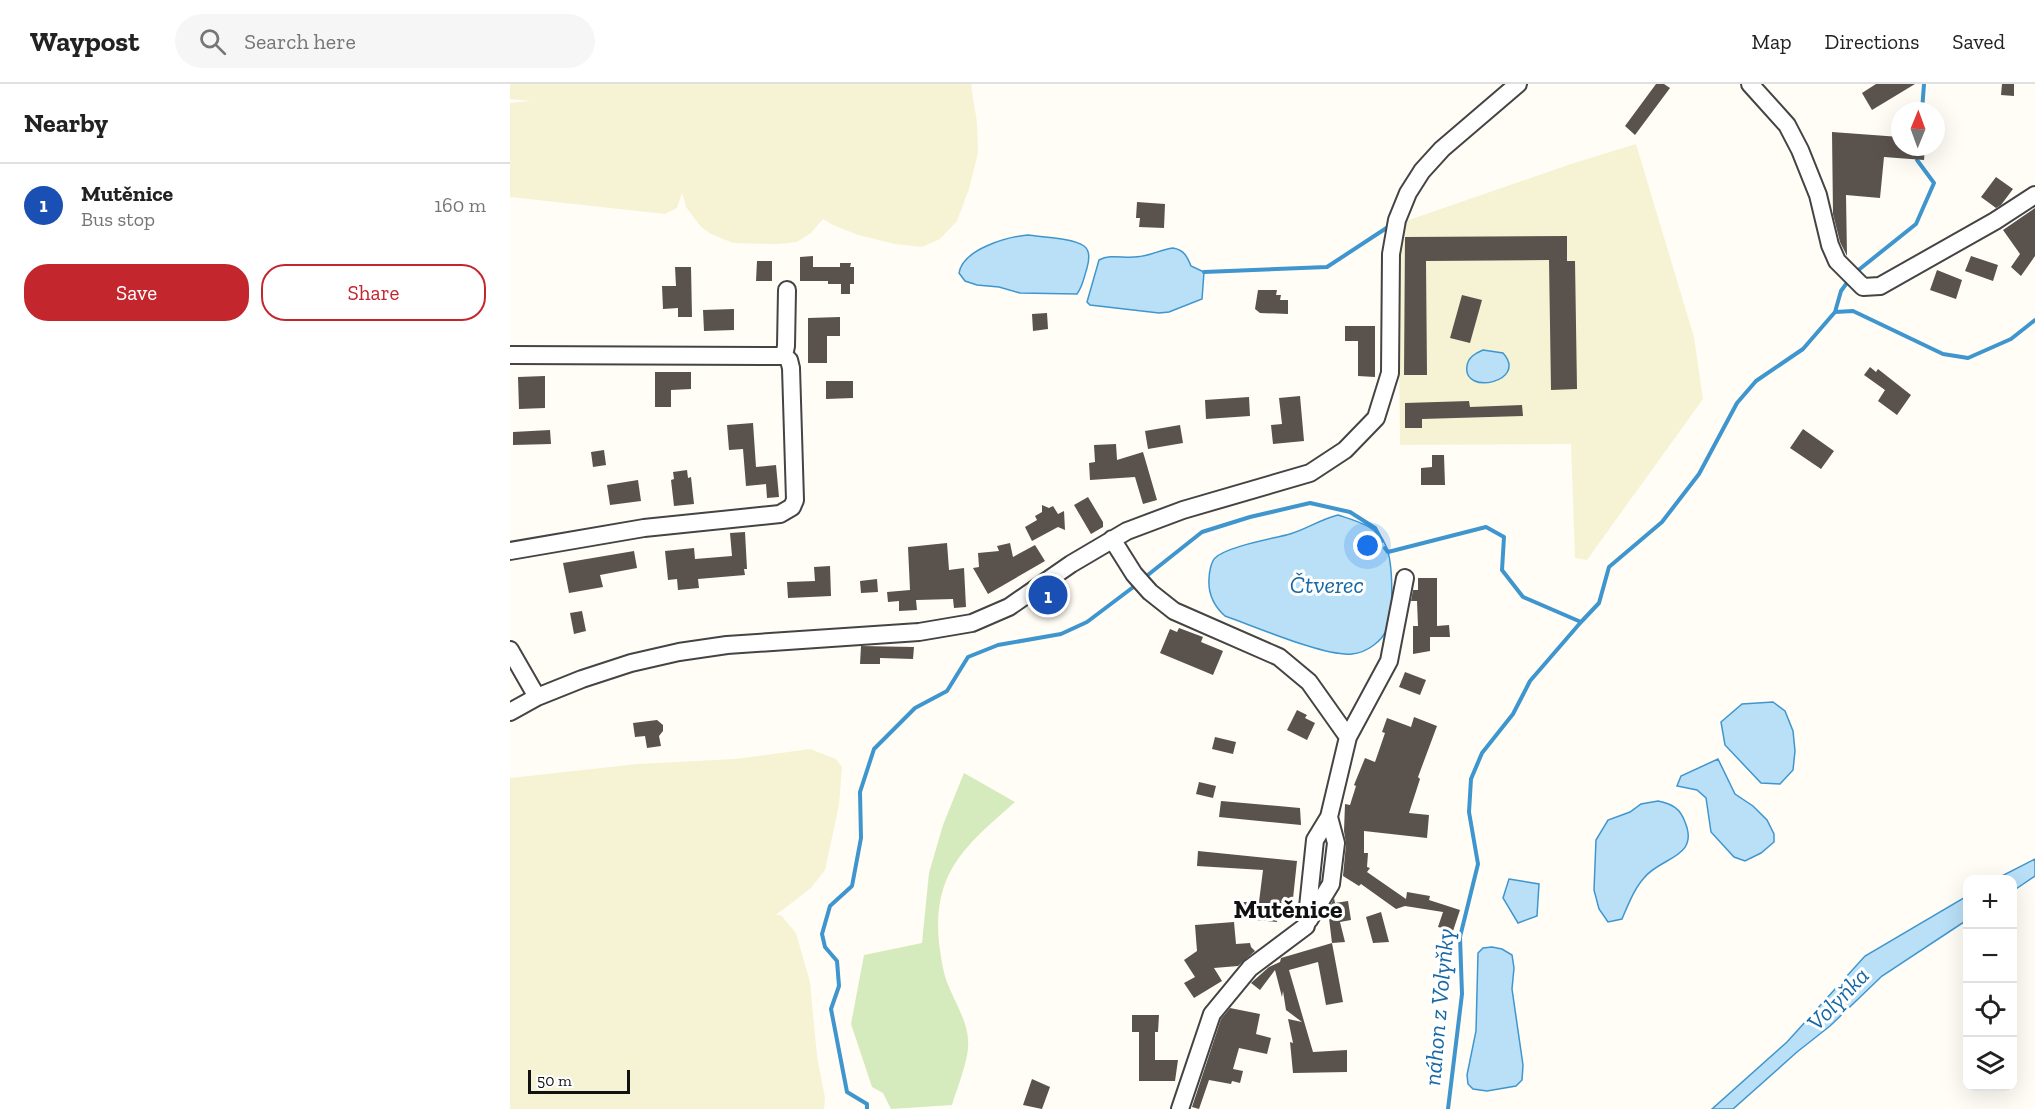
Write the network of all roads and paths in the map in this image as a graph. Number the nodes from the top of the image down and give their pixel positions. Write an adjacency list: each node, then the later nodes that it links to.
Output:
1 (1518, 84): 7 (street)
2 (1750, 84): 3 (street)
3 (2035, 195)
4 (787, 290): 6 (street)
5 (510, 355): 6 (street)
6 (784, 356): 8 (street)
7 (1112, 539): 11 (street); 13 (street)
8 (510, 551)
9 (1405, 579): 13 (street)
10 (510, 650): 11 (street)
11 (537, 697): 12 (street)
12 (510, 712)
13 (1348, 737): 14 (street)
14 (1180, 1109)

